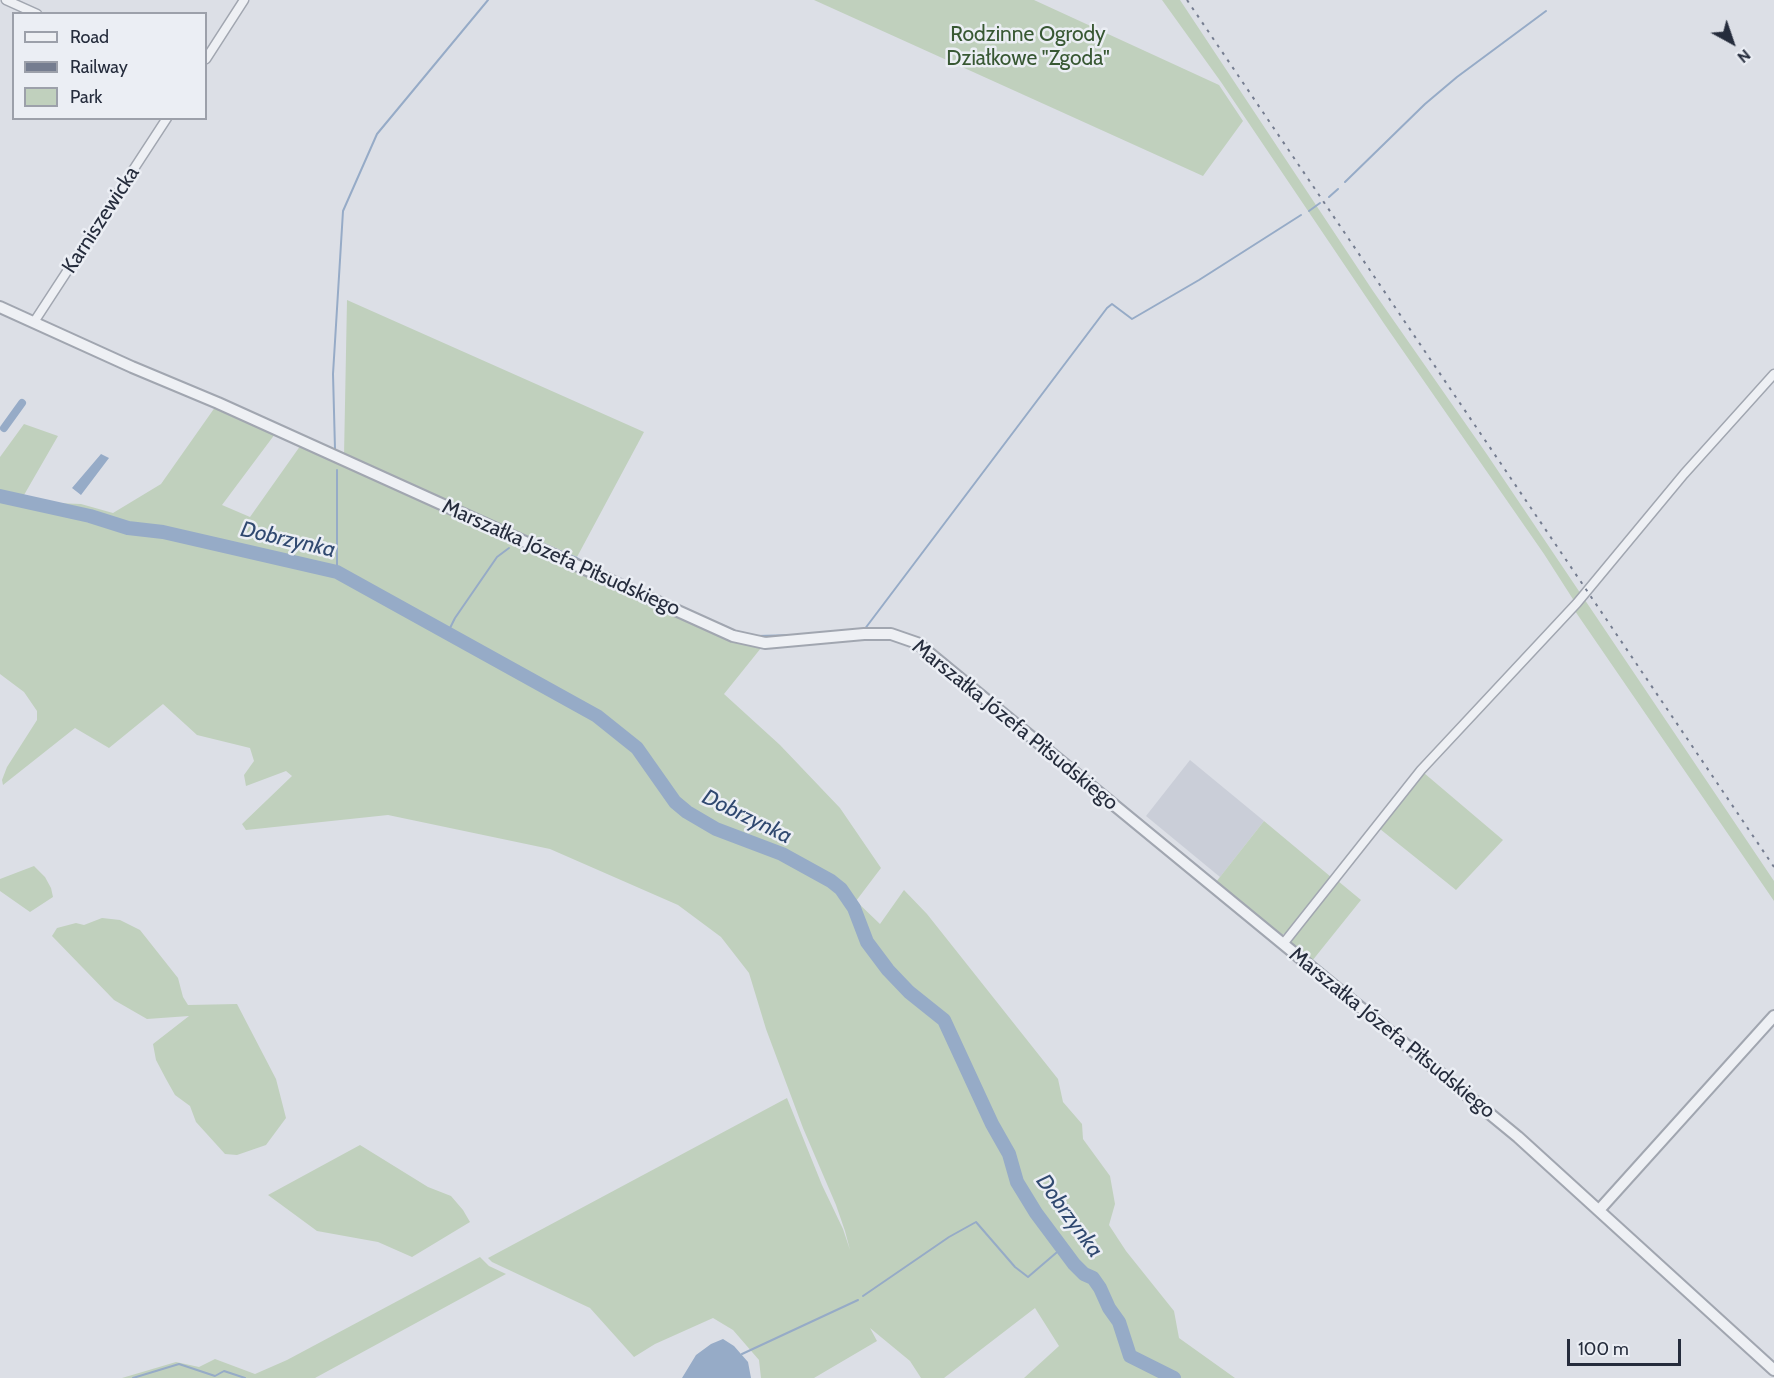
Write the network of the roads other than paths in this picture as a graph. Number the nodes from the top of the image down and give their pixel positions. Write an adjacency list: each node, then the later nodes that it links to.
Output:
1 (6, 0): 3 (street)
2 (244, 0): 4 (street)
3 (33, 12)
4 (207, 57)
5 (166, 120): 7 (street, Karniszewicka)
6 (0, 307): 7 (street, Marszałka Józefa Piłsudskiego)
7 (34, 322): 9 (street, Marszałka Józefa Piłsudskiego)
8 (1774, 374): 9 (street)
9 (1283, 944): 11 (street, Marszałka Józefa Piłsudskiego)
10 (1774, 1016): 11 (street)
11 (1599, 1209): 12 (street, Marszałka Józefa Piłsudskiego)
12 (1774, 1370)

